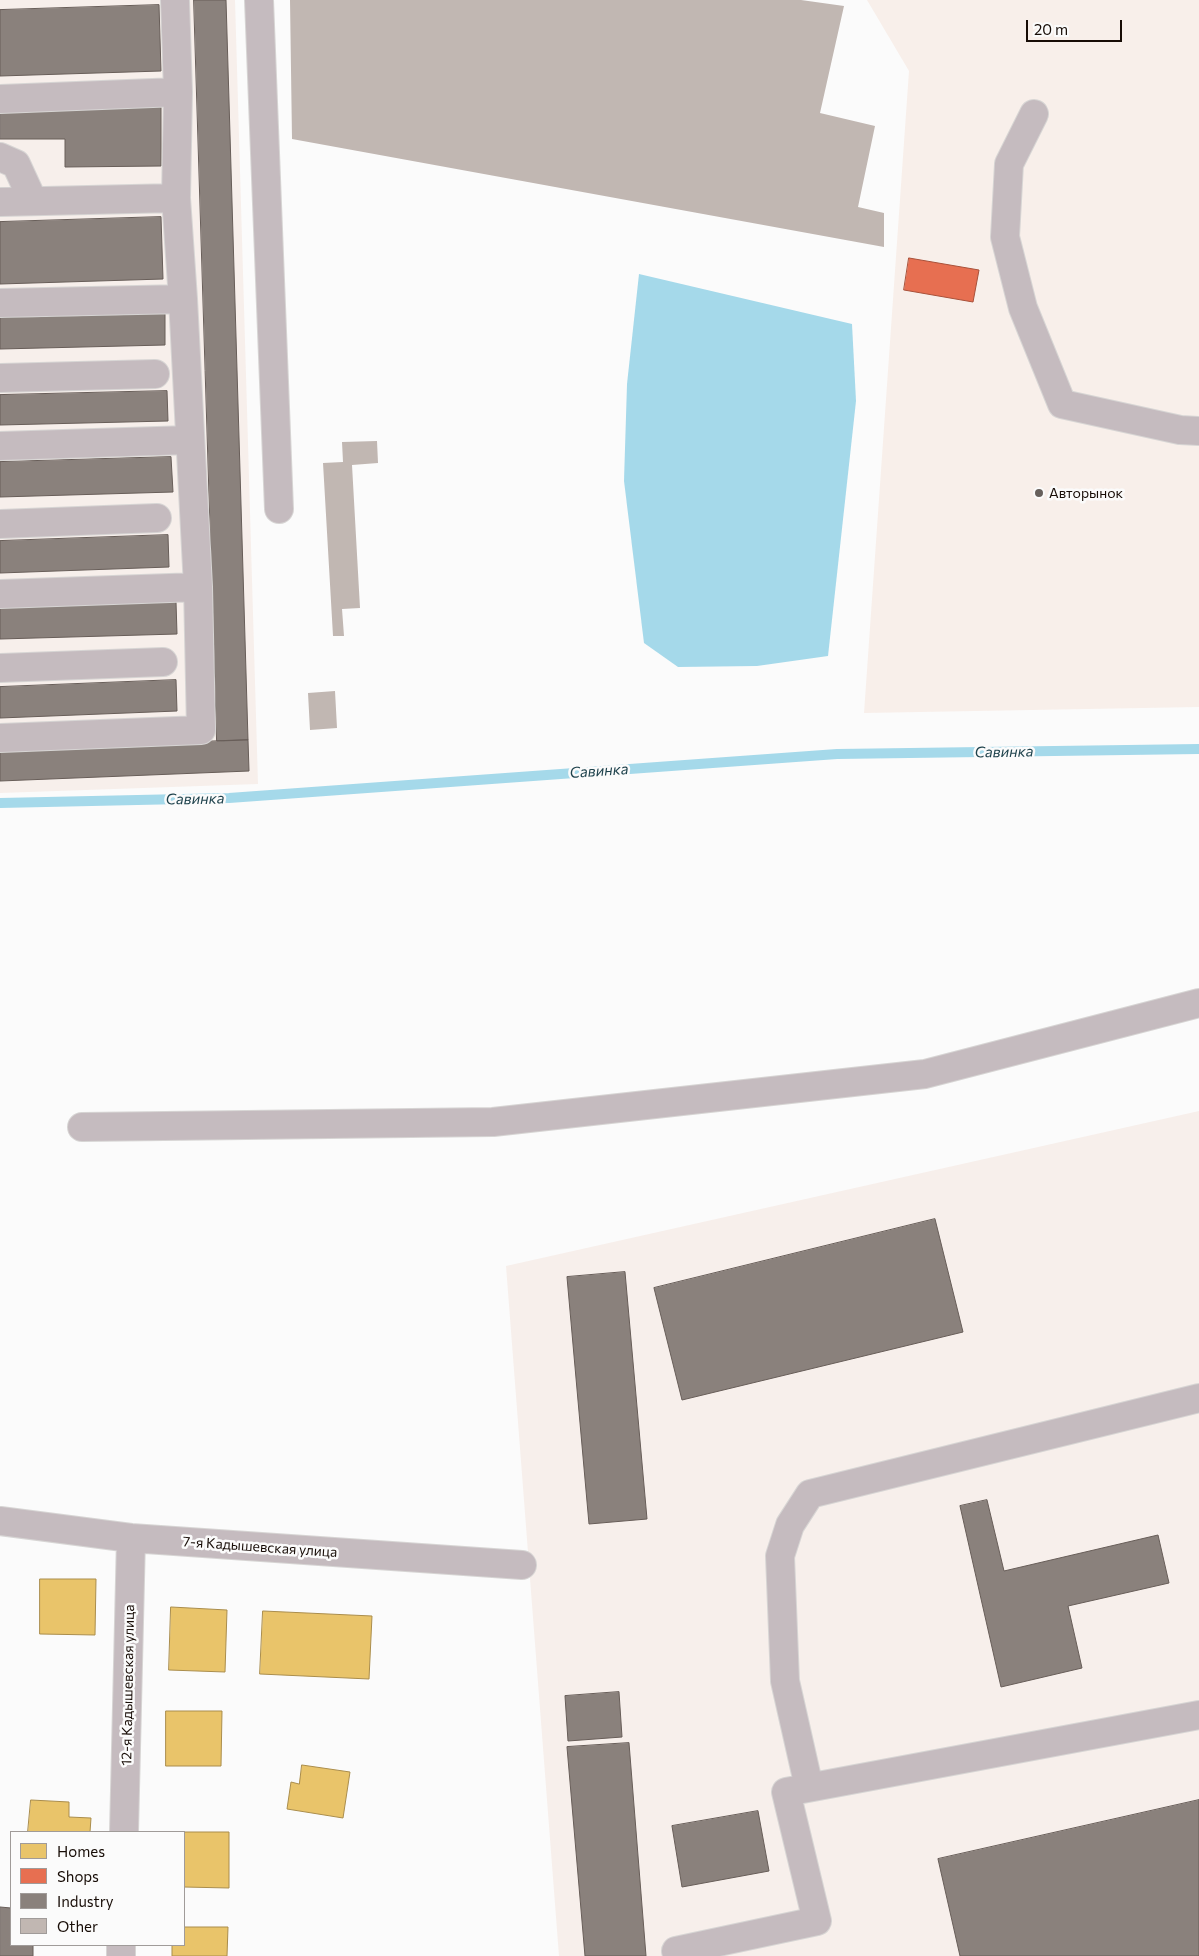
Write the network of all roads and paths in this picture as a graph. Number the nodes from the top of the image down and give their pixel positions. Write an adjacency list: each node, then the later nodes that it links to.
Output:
1 (175, 0): 3 (street)
2 (259, 0): 17 (street)
3 (178, 92): 4 (street); 7 (street)
4 (0, 99)
5 (1034, 114): 14 (street)
6 (0, 157): 9 (street)
7 (176, 198): 9 (street); 10 (street)
8 (0, 202): 9 (street)
9 (33, 202)
10 (183, 299): 11 (street); 15 (street)
11 (0, 303)
12 (155, 374): 13 (street)
13 (0, 378)
14 (1199, 431)
15 (189, 440): 16 (street); 20 (street)
16 (0, 446)
17 (278, 509)
18 (157, 518): 19 (street)
19 (0, 524)
20 (198, 587): 21 (street); 24 (street)
21 (0, 594)
22 (163, 662): 23 (street)
23 (0, 668)
24 (0, 738)
25 (1198, 1009): 26 (street)
26 (82, 1127)
27 (1199, 1398): 32 (street)
28 (0, 1522): 29 (street, 7-я Кадышевская улица)
29 (131, 1538): 30 (street, 7-я Кадышевская улица); 33 (street, 12-я Кадышевская улица)
30 (522, 1565)
31 (1199, 1714): 32 (street)
32 (809, 1787): 34 (street)
33 (124, 1831)
34 (676, 1951)

